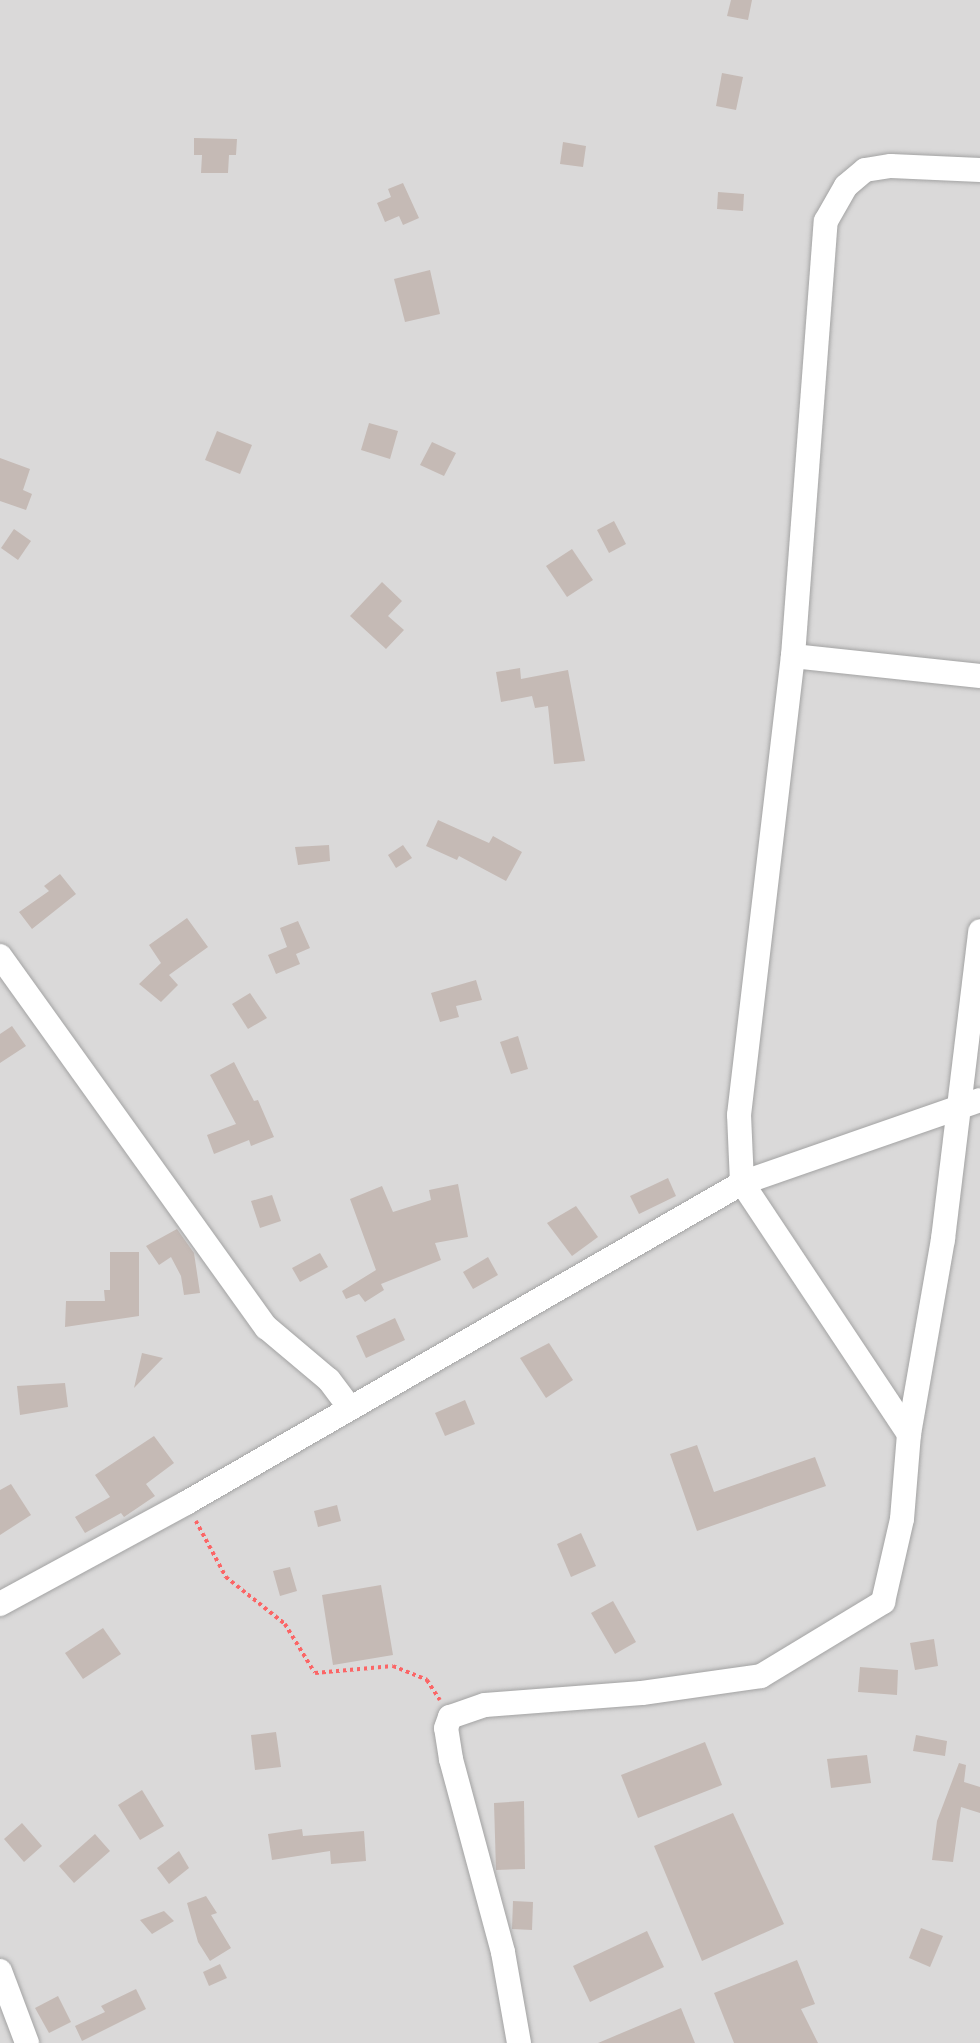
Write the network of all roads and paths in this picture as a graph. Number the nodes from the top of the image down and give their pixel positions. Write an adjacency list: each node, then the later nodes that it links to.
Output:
1 (980, 170): 2 (street)
2 (793, 656): 3 (street); 7 (street)
3 (980, 676)
4 (980, 930): 6 (street)
5 (0, 956): 8 (street)
6 (969, 1103): 7 (street); 9 (street)
7 (743, 1183): 8 (street); 9 (street)
8 (349, 1407): 10 (street)
9 (909, 1434): 12 (street)
10 (186, 1503): 11 (street); 12 (path)
11 (0, 1604)
12 (450, 1717): 15 (street)
13 (0, 1971): 14 (street)
14 (27, 2043)
15 (519, 2043)

